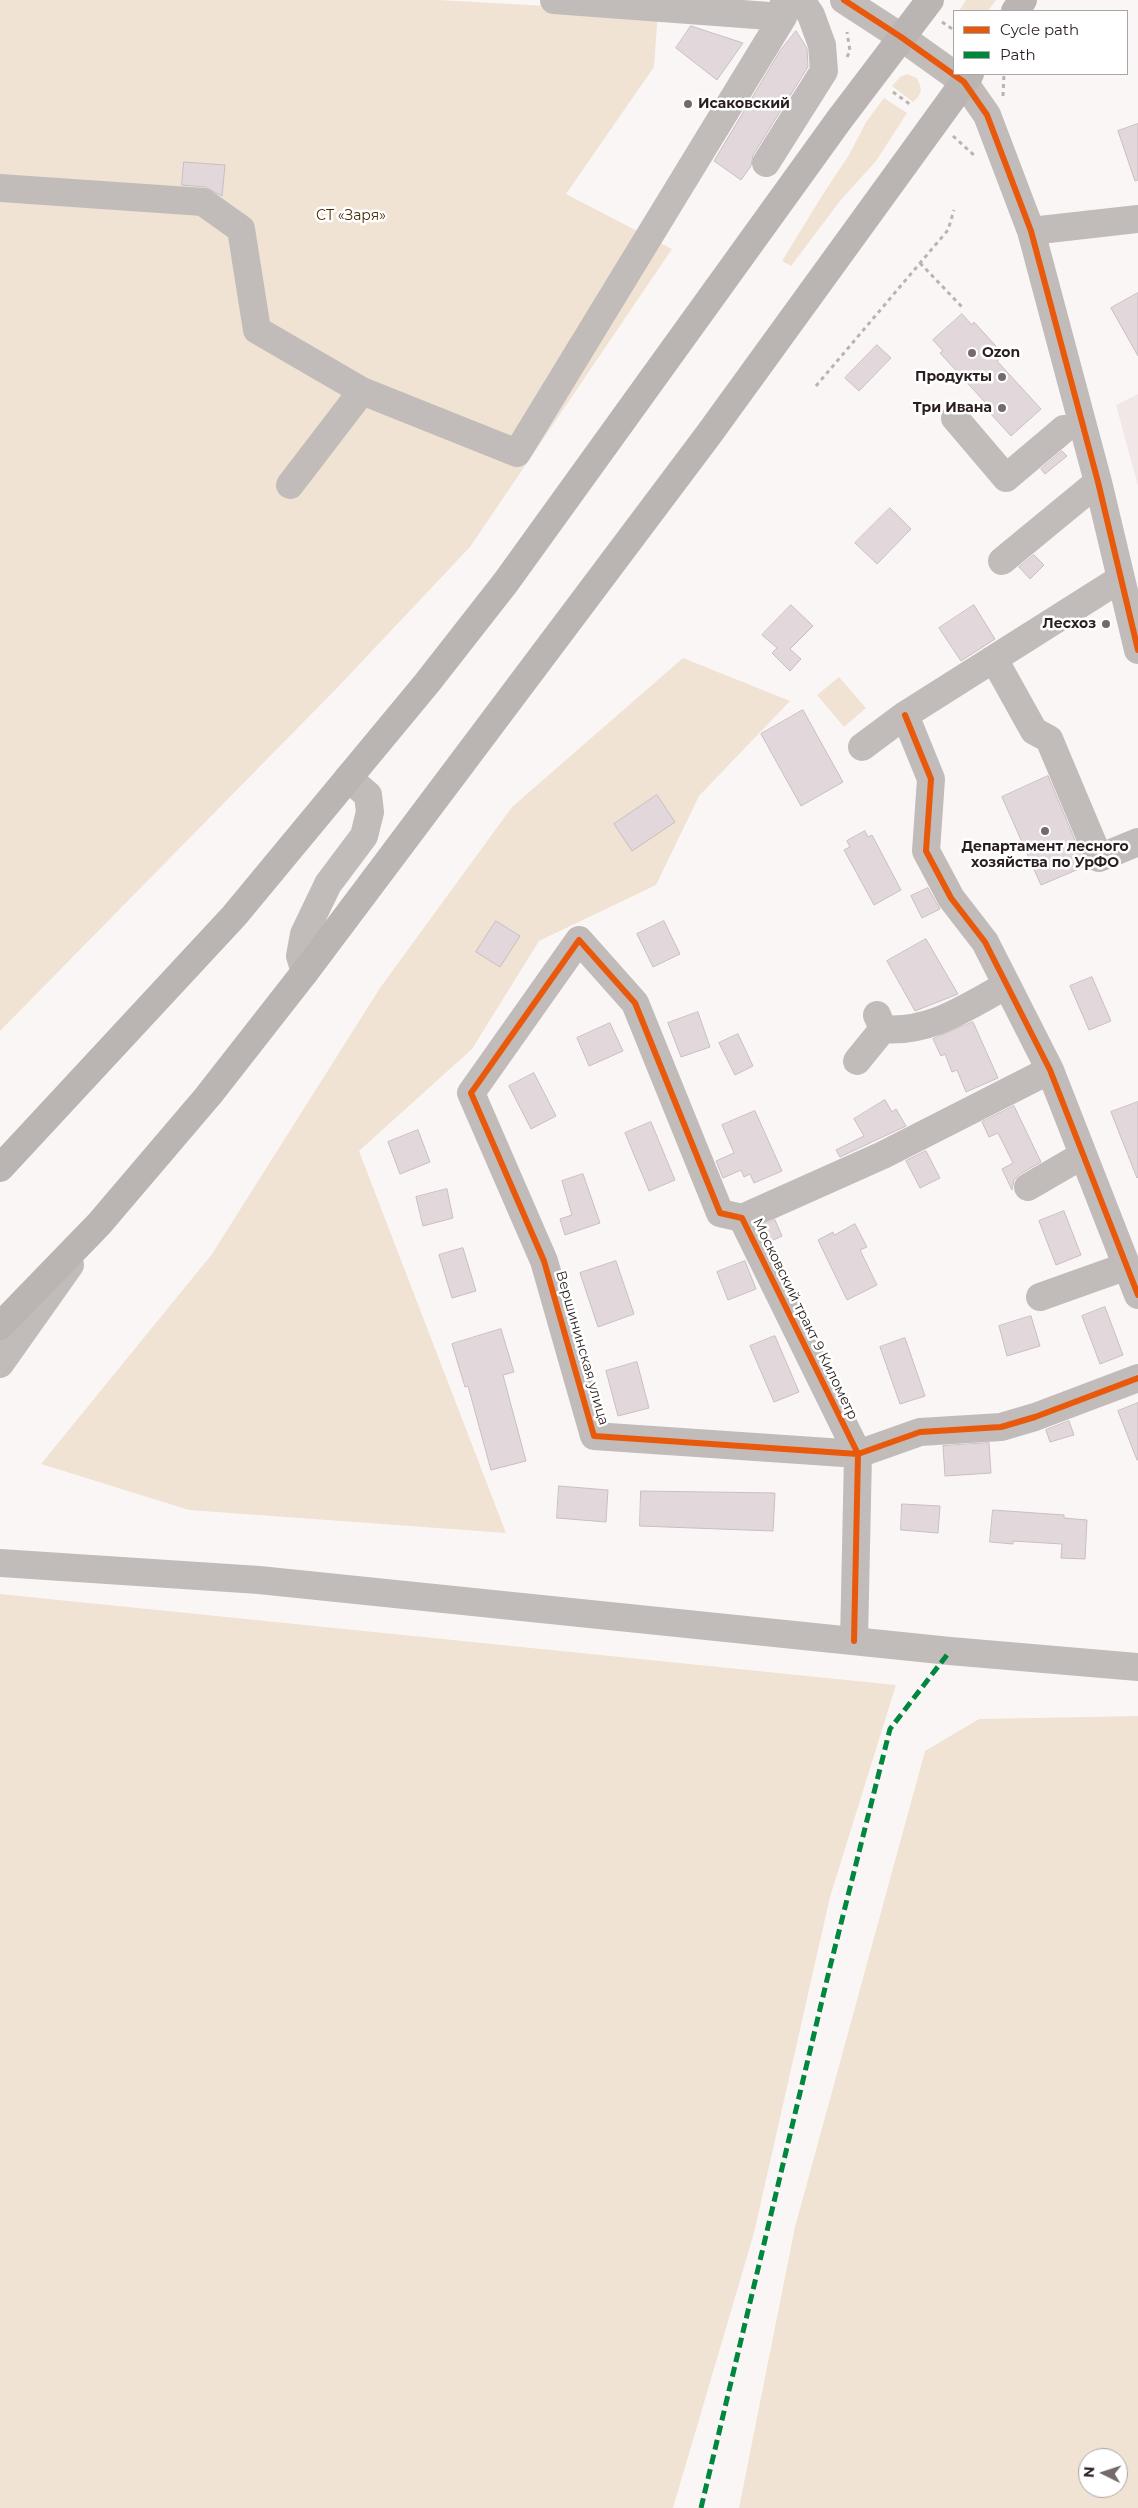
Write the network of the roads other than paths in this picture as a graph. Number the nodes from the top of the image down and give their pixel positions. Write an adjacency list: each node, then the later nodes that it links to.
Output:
1 (554, 0): 5 (street)
2 (844, 0): 7 (street)
3 (930, 0): 7 (main road)
4 (1024, 0): 6 (main road)
5 (789, 6): 10 (street); 14 (street)
6 (1016, 10)
7 (901, 37): 8 (street); 25 (main road)
8 (953, 69)
9 (967, 78): 13 (street); 28 (main road)
10 (766, 163)
11 (0, 188): 14 (street)
12 (1138, 220): 13 (street)
13 (1031, 231): 17 (street)
14 (362, 391): 18 (street)
15 (955, 418): 16 (street)
16 (1064, 429)
17 (1098, 482): 19 (street); 20 (street)
18 (290, 485)
19 (1002, 561)
20 (1120, 579): 21 (street); 22 (street)
21 (1138, 650)
22 (994, 659): 23 (street); 26 (street)
23 (905, 715): 24 (street); 29 (street)
24 (862, 746)
25 (348, 778): 28 (street); 33 (main road)
26 (1138, 842)
27 (579, 940): 35 (street, Московский тракт 9 Километр); 43 (street, Вершининская улица)
28 (305, 972): 36 (main road)
29 (1007, 985): 30 (street); 31 (street)
30 (857, 1061)
31 (1050, 1070): 32 (street); 35 (street)
32 (1084, 1155): 34 (street); 37 (street)
33 (0, 1168)
34 (1028, 1186)
35 (742, 1218): 43 (street, Московский тракт 9 Километр)
36 (99, 1224): 40 (main road); 41 (street)
37 (1127, 1266): 38 (street); 39 (street)
38 (1138, 1295)
39 (1040, 1298)
40 (0, 1326)
41 (0, 1364)
42 (1138, 1378): 43 (street, Вершининская улица)
43 (858, 1454): 45 (street, Московский тракт 9 Километр)
44 (0, 1563): 45 (street)
45 (854, 1641): 46 (street)
46 (1138, 1667)

